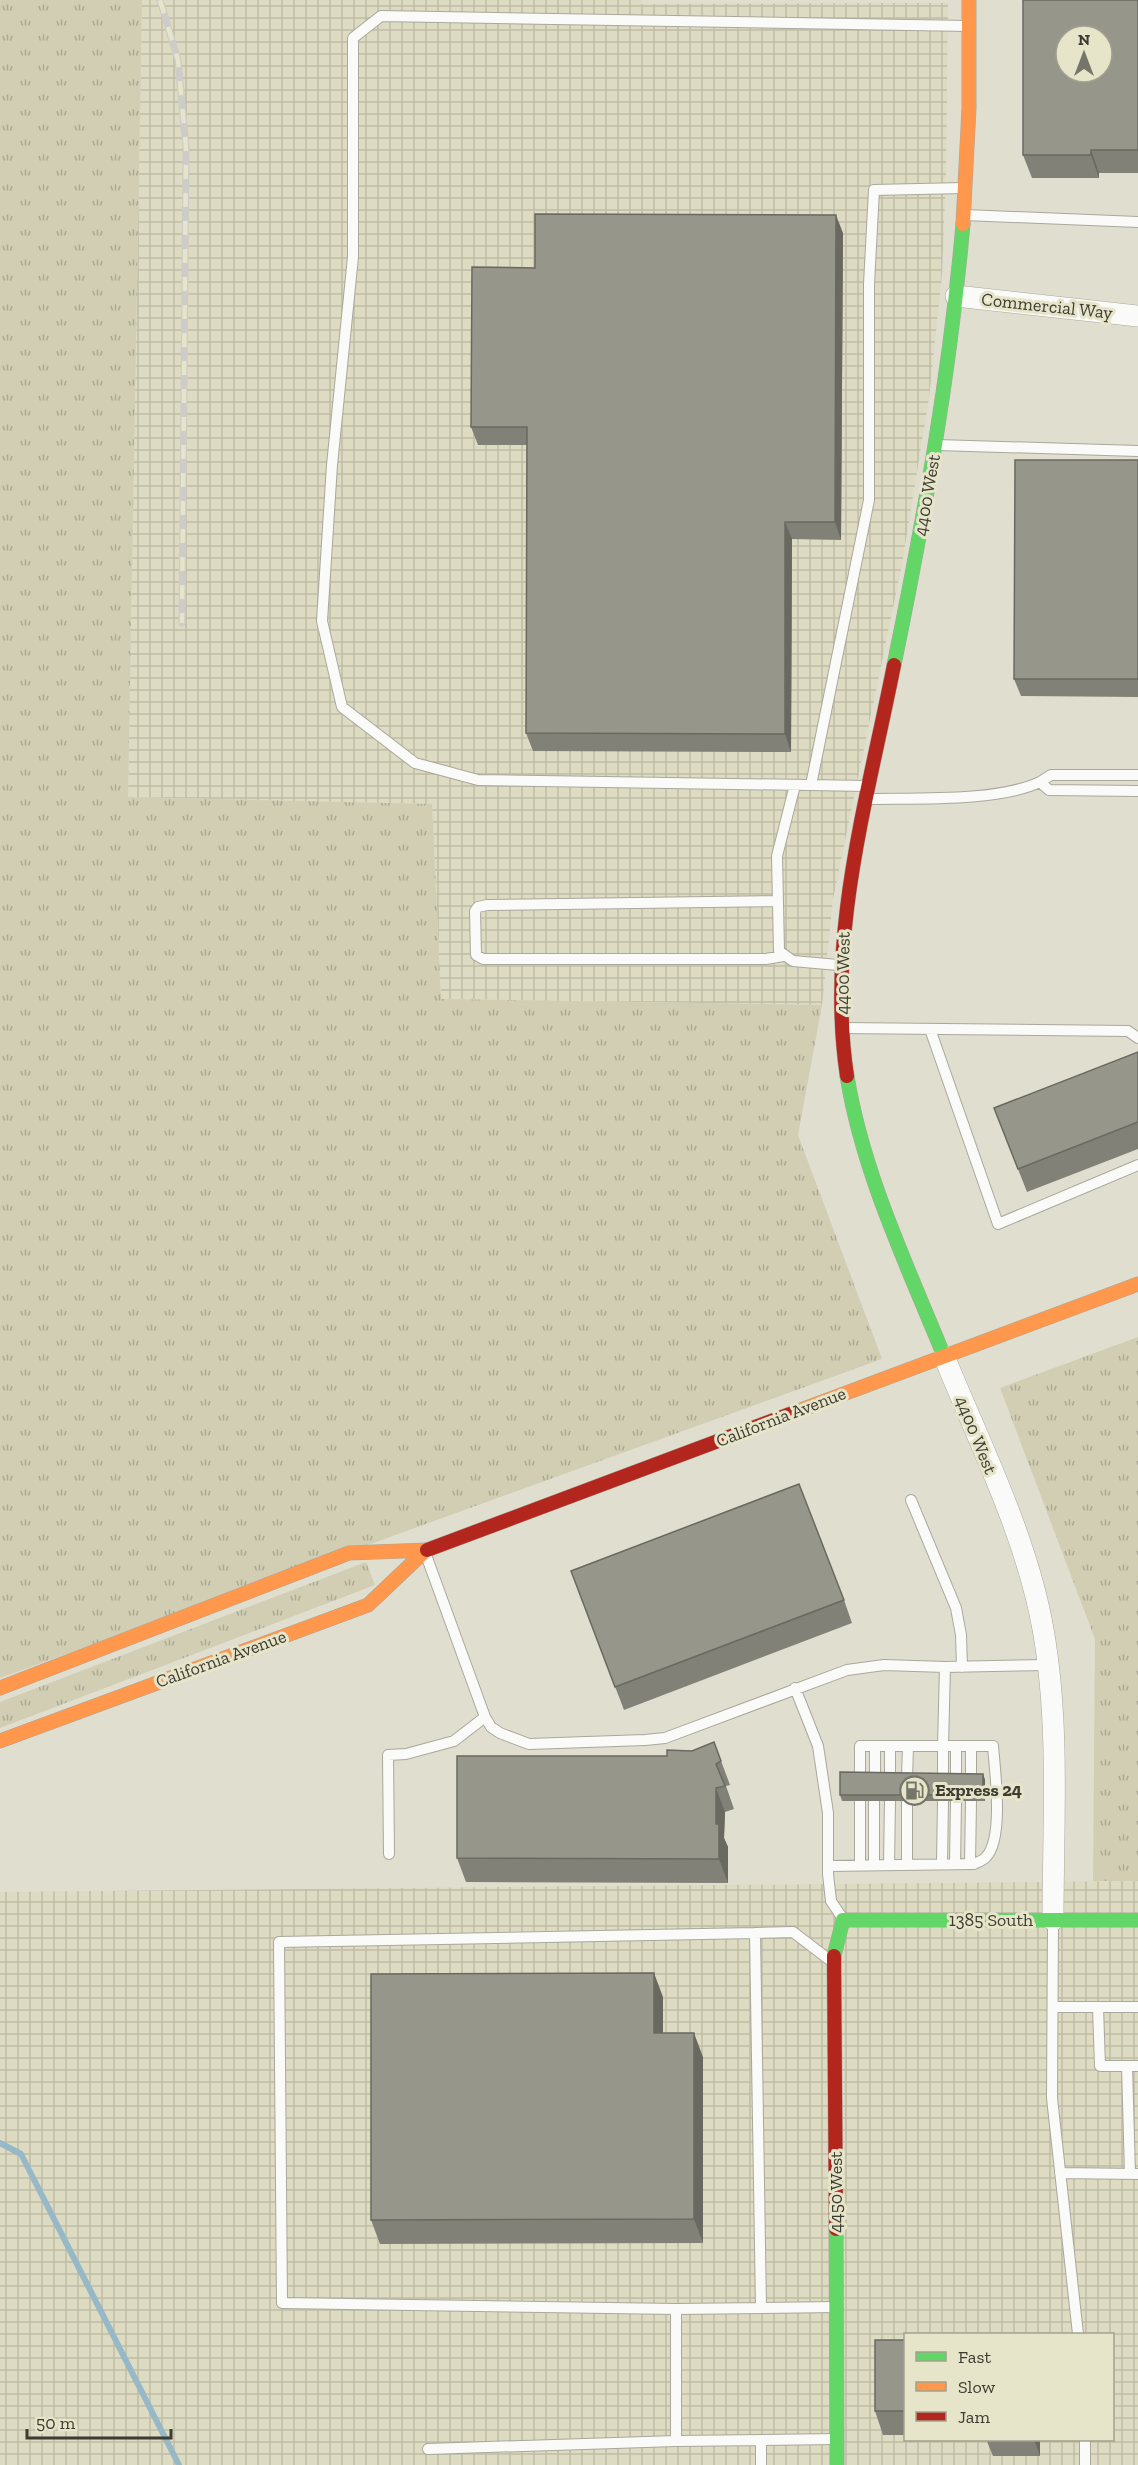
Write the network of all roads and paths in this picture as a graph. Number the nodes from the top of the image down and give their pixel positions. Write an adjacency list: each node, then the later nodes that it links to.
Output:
1 (969, 0): 2 (street, 4400 West)
2 (969, 26): 3 (street, 4400 West); 12 (lane)
3 (964, 188): 4 (street, 4400 West); 13 (lane)
4 (962, 214): 5 (lane); 6 (street, 4400 West)
5 (1138, 222)
6 (956, 296): 7 (street, Commercial Way); 8 (street, 4400 West)
7 (1138, 316)
8 (936, 445): 9 (lane); 15 (street, 4400 West)
9 (1138, 451)
10 (1138, 775): 11 (lane)
11 (1040, 782): 14 (lane); 15 (lane)
12 (795, 785): 13 (lane); 16 (lane)
13 (812, 785): 15 (lane)
14 (1138, 791)
15 (869, 792): 18 (street, 4400 West)
16 (778, 901): 17 (lane); 17 (lane)
17 (783, 956): 18 (lane)
18 (840, 966): 19 (street, 4400 West)
19 (842, 1028): 20 (lane); 24 (street, 4400 West)
20 (930, 1029): 21 (lane); 22 (lane)
21 (1138, 1038)
22 (1138, 1165)
23 (1138, 1284): 24 (street, California Avenue)
24 (944, 1356): 26 (street, California Avenue); 27 (street, 4400 West)
25 (911, 1500): 28 (lane)
26 (425, 1551): 30 (street, California Avenue); 32 (lane); 33 (street, California Avenue)
27 (1048, 1665): 28 (lane); 64 (street, 4400 West)
28 (962, 1666): 29 (lane)
29 (945, 1667): 31 (lane); 37 (lane)
30 (0, 1688)
31 (795, 1688): 32 (lane); 61 (lane)
32 (485, 1717): 54 (lane)
33 (0, 1741)
34 (875, 1746): 35 (lane); 40 (lane); 41 (lane)
35 (890, 1746): 36 (lane); 42 (lane)
36 (908, 1746): 37 (lane); 43 (lane)
37 (944, 1746): 38 (lane); 44 (lane)
38 (956, 1746): 39 (lane); 45 (lane)
39 (971, 1746): 46 (lane); 57 (lane)
40 (860, 1779)
41 (875, 1779)
42 (890, 1779)
43 (907, 1779)
44 (943, 1779)
45 (956, 1780)
46 (971, 1780)
47 (860, 1801): 62 (lane)
48 (874, 1801): 58 (lane)
49 (890, 1801): 59 (lane)
50 (907, 1801): 60 (lane)
51 (943, 1801): 55 (lane)
52 (956, 1801): 56 (lane)
53 (971, 1801): 57 (lane)
54 (389, 1854)
55 (942, 1864): 56 (lane); 60 (lane)
56 (955, 1864): 57 (lane)
57 (970, 1864)
58 (874, 1865): 59 (lane); 62 (lane)
59 (889, 1865): 60 (lane)
60 (907, 1865)
61 (828, 1866): 62 (lane); 63 (lane)
62 (860, 1866)
63 (843, 1920): 64 (street, 1385 South); 67 (street, 4450 West)
64 (1053, 1920): 65 (street, 1385 South); 68 (lane)
65 (1138, 1920)
66 (755, 1933): 67 (lane); 76 (lane); 77 (lane)
67 (832, 1962): 75 (street, 4450 West)
68 (1053, 2007): 69 (lane); 73 (lane)
69 (1098, 2007): 70 (lane); 71 (lane)
70 (1138, 2007)
71 (1132, 2066): 72 (lane)
72 (1133, 2121): 74 (lane)
73 (1060, 2173): 74 (lane); 78 (lane)
74 (1134, 2174)
75 (836, 2307): 76 (lane); 79 (street, 4450 West)
76 (761, 2308): 77 (lane)
77 (676, 2309): 81 (lane)
78 (1078, 2333)
79 (837, 2439): 80 (lane); 85 (street, 4450 West)
80 (761, 2440): 81 (lane); 84 (lane)
81 (676, 2441): 83 (lane)
82 (1085, 2441): 86 (lane)
83 (428, 2449)
84 (761, 2465)
85 (837, 2465)
86 (1085, 2465)

